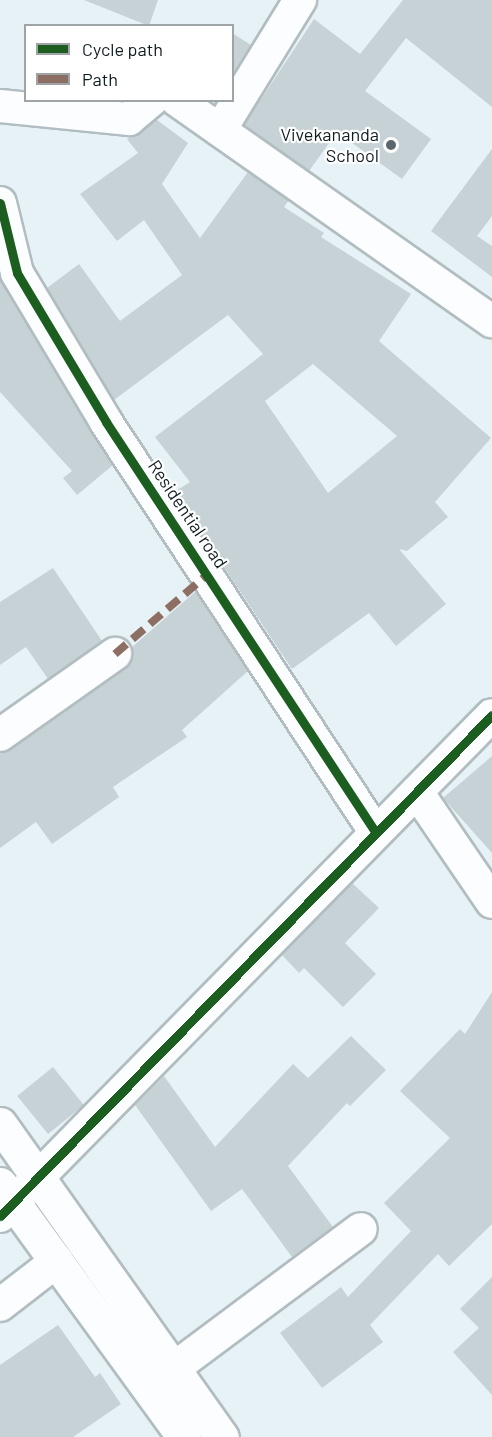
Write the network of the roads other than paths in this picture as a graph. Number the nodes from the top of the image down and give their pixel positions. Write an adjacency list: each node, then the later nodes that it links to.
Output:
1 (300, 0): 5 (street)
2 (150, 102): 4 (street)
3 (180, 102): 5 (street)
4 (0, 106)
5 (220, 130): 7 (street)
6 (0, 203): 12 (street, Residential road)
7 (492, 321)
8 (115, 654): 10 (street)
9 (492, 715): 11 (street)
10 (0, 735)
11 (417, 792): 12 (street); 13 (street)
12 (375, 831): 15 (street)
13 (492, 902)
14 (0, 1124): 15 (street)
15 (38, 1175): 16 (street); 20 (street)
16 (5, 1201): 18 (street)
17 (361, 1229): 20 (street)
18 (57, 1261): 19 (street); 21 (street)
19 (0, 1305)
20 (173, 1369): 22 (street)
21 (184, 1437)
22 (222, 1437)

